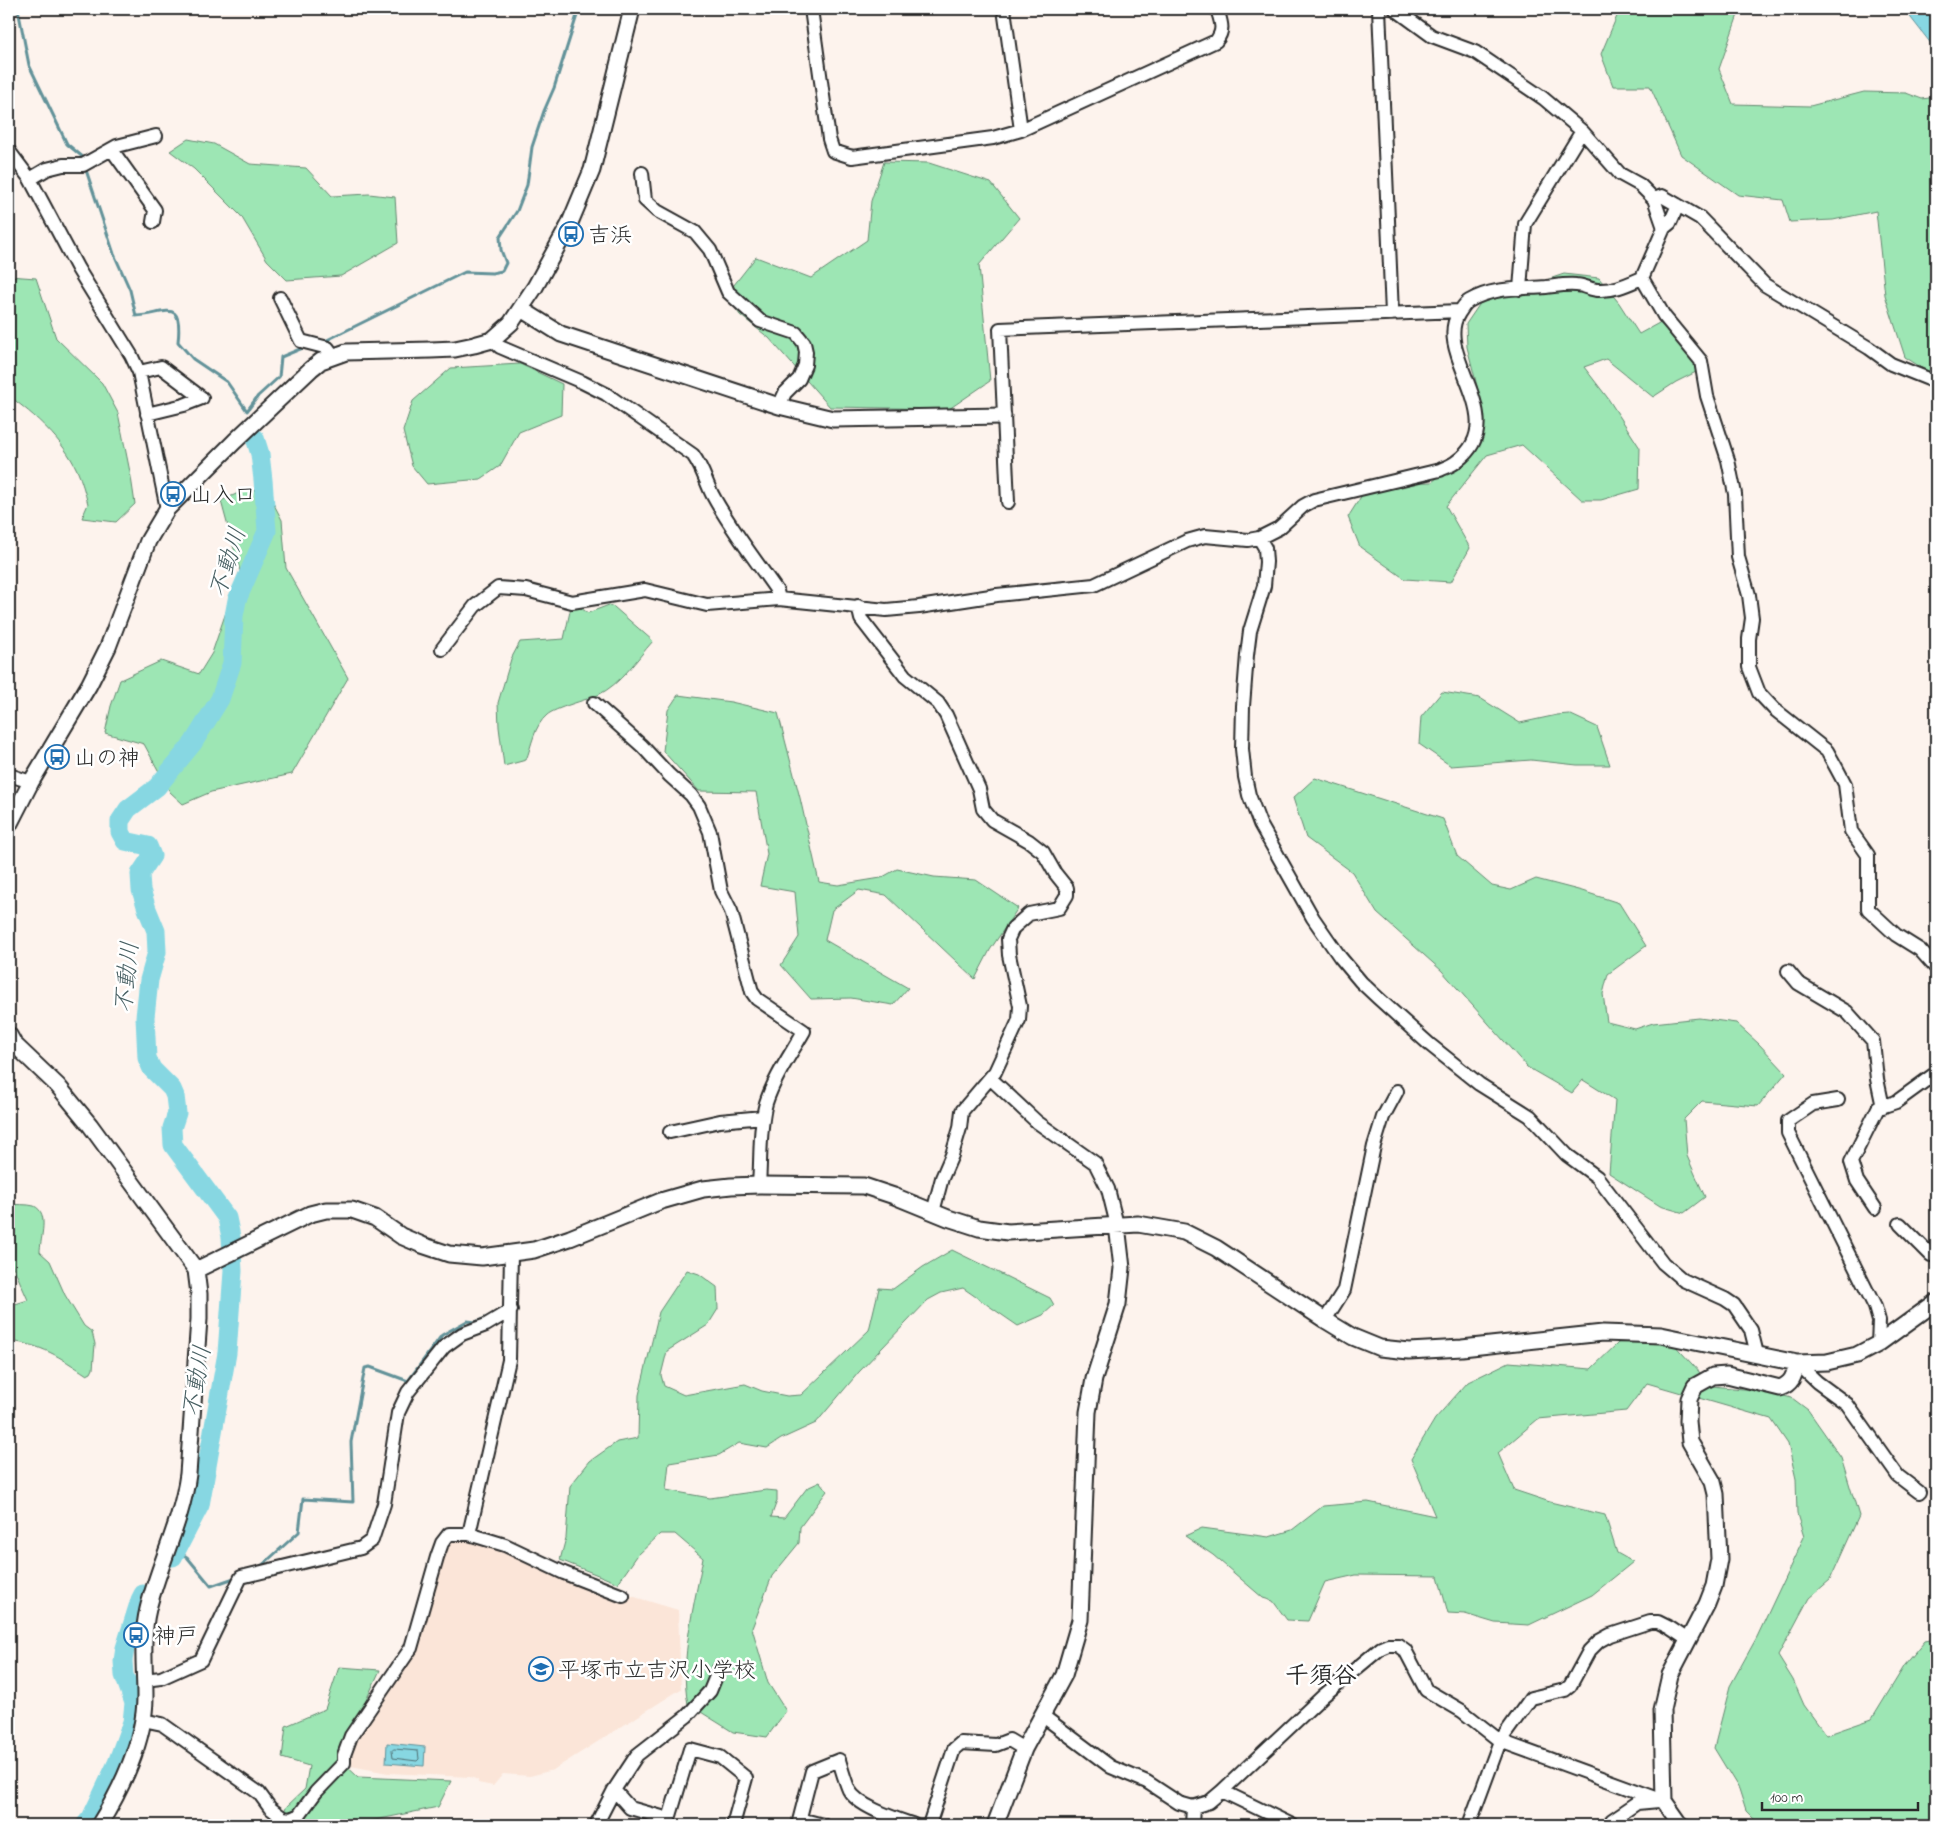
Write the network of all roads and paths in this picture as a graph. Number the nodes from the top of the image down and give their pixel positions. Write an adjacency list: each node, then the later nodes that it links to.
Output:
1 (632, 9): 21 (street)
2 (811, 9): 7 (street)
3 (1004, 9): 7 (street)
4 (1217, 9): 7 (street)
5 (1379, 9): 23 (street)
6 (1395, 9): 8 (street)
7 (1021, 130)
8 (1582, 131): 14 (street); 19 (street)
9 (156, 136): 10 (street)
10 (112, 150): 13 (street); 16 (street)
11 (9, 151): 13 (street)
12 (642, 173): 28 (street)
13 (30, 179): 26 (street)
14 (1654, 199): 15 (street); 17 (street)
15 (1678, 205): 17 (street); 27 (street)
16 (153, 222)
17 (1664, 228): 18 (street)
18 (1642, 278): 19 (street); 41 (street)
19 (1520, 288): 22 (street)
20 (280, 298): 25 (street)
21 (521, 309): 24 (street); 28 (street)
22 (1460, 311): 23 (street); 33 (street)
23 (1392, 314): 30 (street)
24 (492, 340): 25 (street); 34 (street)
25 (334, 356): 32 (street)
26 (139, 372): 29 (street); 29 (street)
27 (1936, 382)
28 (779, 406): 30 (street)
29 (148, 414): 32 (street)
30 (1003, 416): 31 (street)
31 (1008, 502)
32 (168, 509): 39 (street)
33 (1259, 538): 35 (street); 63 (street)
34 (779, 600): 35 (street); 36 (street)
35 (858, 606): 45 (street)
36 (442, 649)
37 (594, 704): 49 (street)
38 (9, 774): 39 (street)
39 (31, 782): 40 (street)
40 (9, 825)
41 (1936, 968)
42 (1788, 971): 48 (street)
43 (9, 1035): 58 (street)
44 (1936, 1073): 48 (street)
45 (990, 1078): 53 (street); 55 (street)
46 (1397, 1092): 61 (street)
47 (1838, 1100): 62 (street)
48 (1884, 1107): 52 (street)
49 (763, 1117): 50 (street); 51 (street)
50 (670, 1132)
51 (759, 1185): 53 (street); 56 (street)
52 (1875, 1208)
53 (934, 1212): 55 (street)
54 (1900, 1224): 57 (street)
55 (1117, 1225): 61 (street); 71 (street)
56 (511, 1254): 58 (street); 60 (street)
57 (1936, 1254)
58 (196, 1270): 70 (street)
59 (1936, 1302): 62 (street)
60 (511, 1310): 66 (street); 70 (street)
61 (1325, 1320): 63 (street)
62 (1878, 1344): 64 (street)
63 (1757, 1354): 64 (street)
64 (1797, 1363): 65 (street); 68 (street)
65 (1919, 1492)
66 (469, 1534): 67 (street); 72 (street)
67 (623, 1596)
68 (1688, 1640): 73 (street); 77 (street)
69 (719, 1668): 75 (street)
70 (144, 1680): 72 (street)
71 (1043, 1716): 74 (street); 78 (street)
72 (143, 1720): 81 (street)
73 (1500, 1741): 76 (street); 77 (street); 90 (street)
74 (1024, 1749): 86 (street); 87 (street)
75 (614, 1790): 79 (street); 82 (street)
76 (1222, 1791): 78 (street); 89 (street)
77 (1664, 1801): 91 (street); 92 (street)
78 (1193, 1807): 88 (street)
79 (668, 1822): 83 (street)
80 (799, 1822): 84 (street); 85 (street)
81 (99, 1825)
82 (596, 1825)
83 (733, 1825)
84 (823, 1825)
85 (914, 1825)
86 (929, 1825)
87 (995, 1825)
88 (1192, 1825)
89 (1292, 1825)
90 (1469, 1825)
91 (1610, 1825)
92 (1680, 1825)

